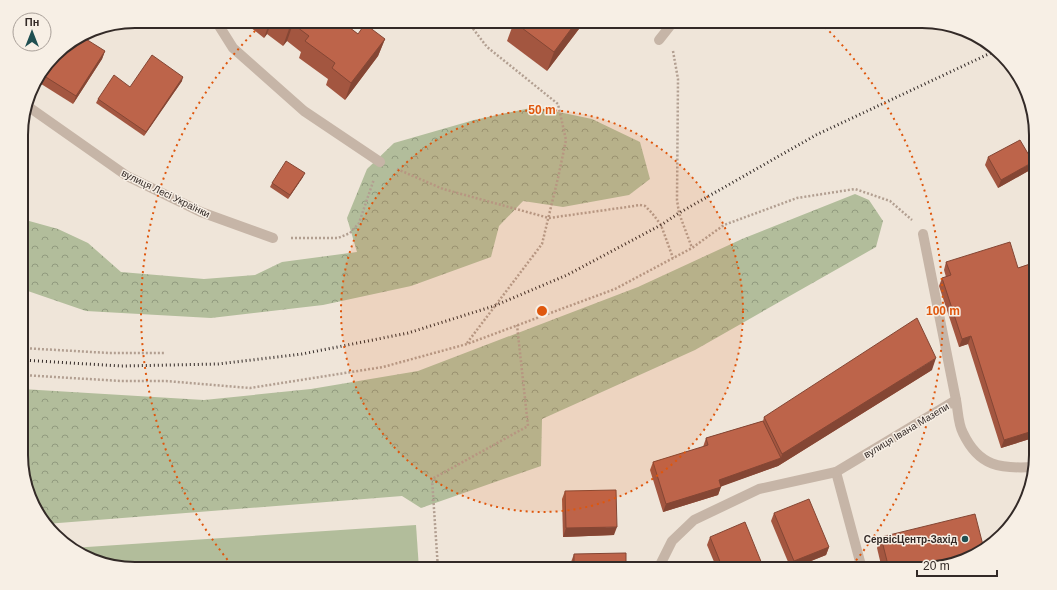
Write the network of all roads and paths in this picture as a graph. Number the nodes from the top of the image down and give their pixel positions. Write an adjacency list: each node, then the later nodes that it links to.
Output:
1 (220, 28): 7 (street)
2 (473, 28): 8 (path)
3 (669, 28): 5 (street)
4 (672, 28): 11 (path)
5 (659, 40)
6 (32, 109): 10 (street, вулиця Лесі Українки)
7 (380, 162): 8 (path); 10 (path)
8 (549, 218): 12 (path); 14 (path)
9 (923, 234): 11 (path); 18 (street)
10 (273, 238)
11 (692, 248): 12 (path)
12 (673, 258): 13 (path)
13 (517, 325): 14 (path); 21 (path)
14 (467, 344): 17 (path)
15 (28, 348): 16 (path)
16 (165, 353)
17 (28, 375)
18 (956, 400): 19 (street, вулиця Івана Мазепи); 20 (street, вулиця Івана Мазепи)
19 (1028, 467)
20 (836, 472): 22 (street, вулиця Івана Мазепи); 23 (street)
21 (438, 562)
22 (662, 562)
23 (860, 562)

